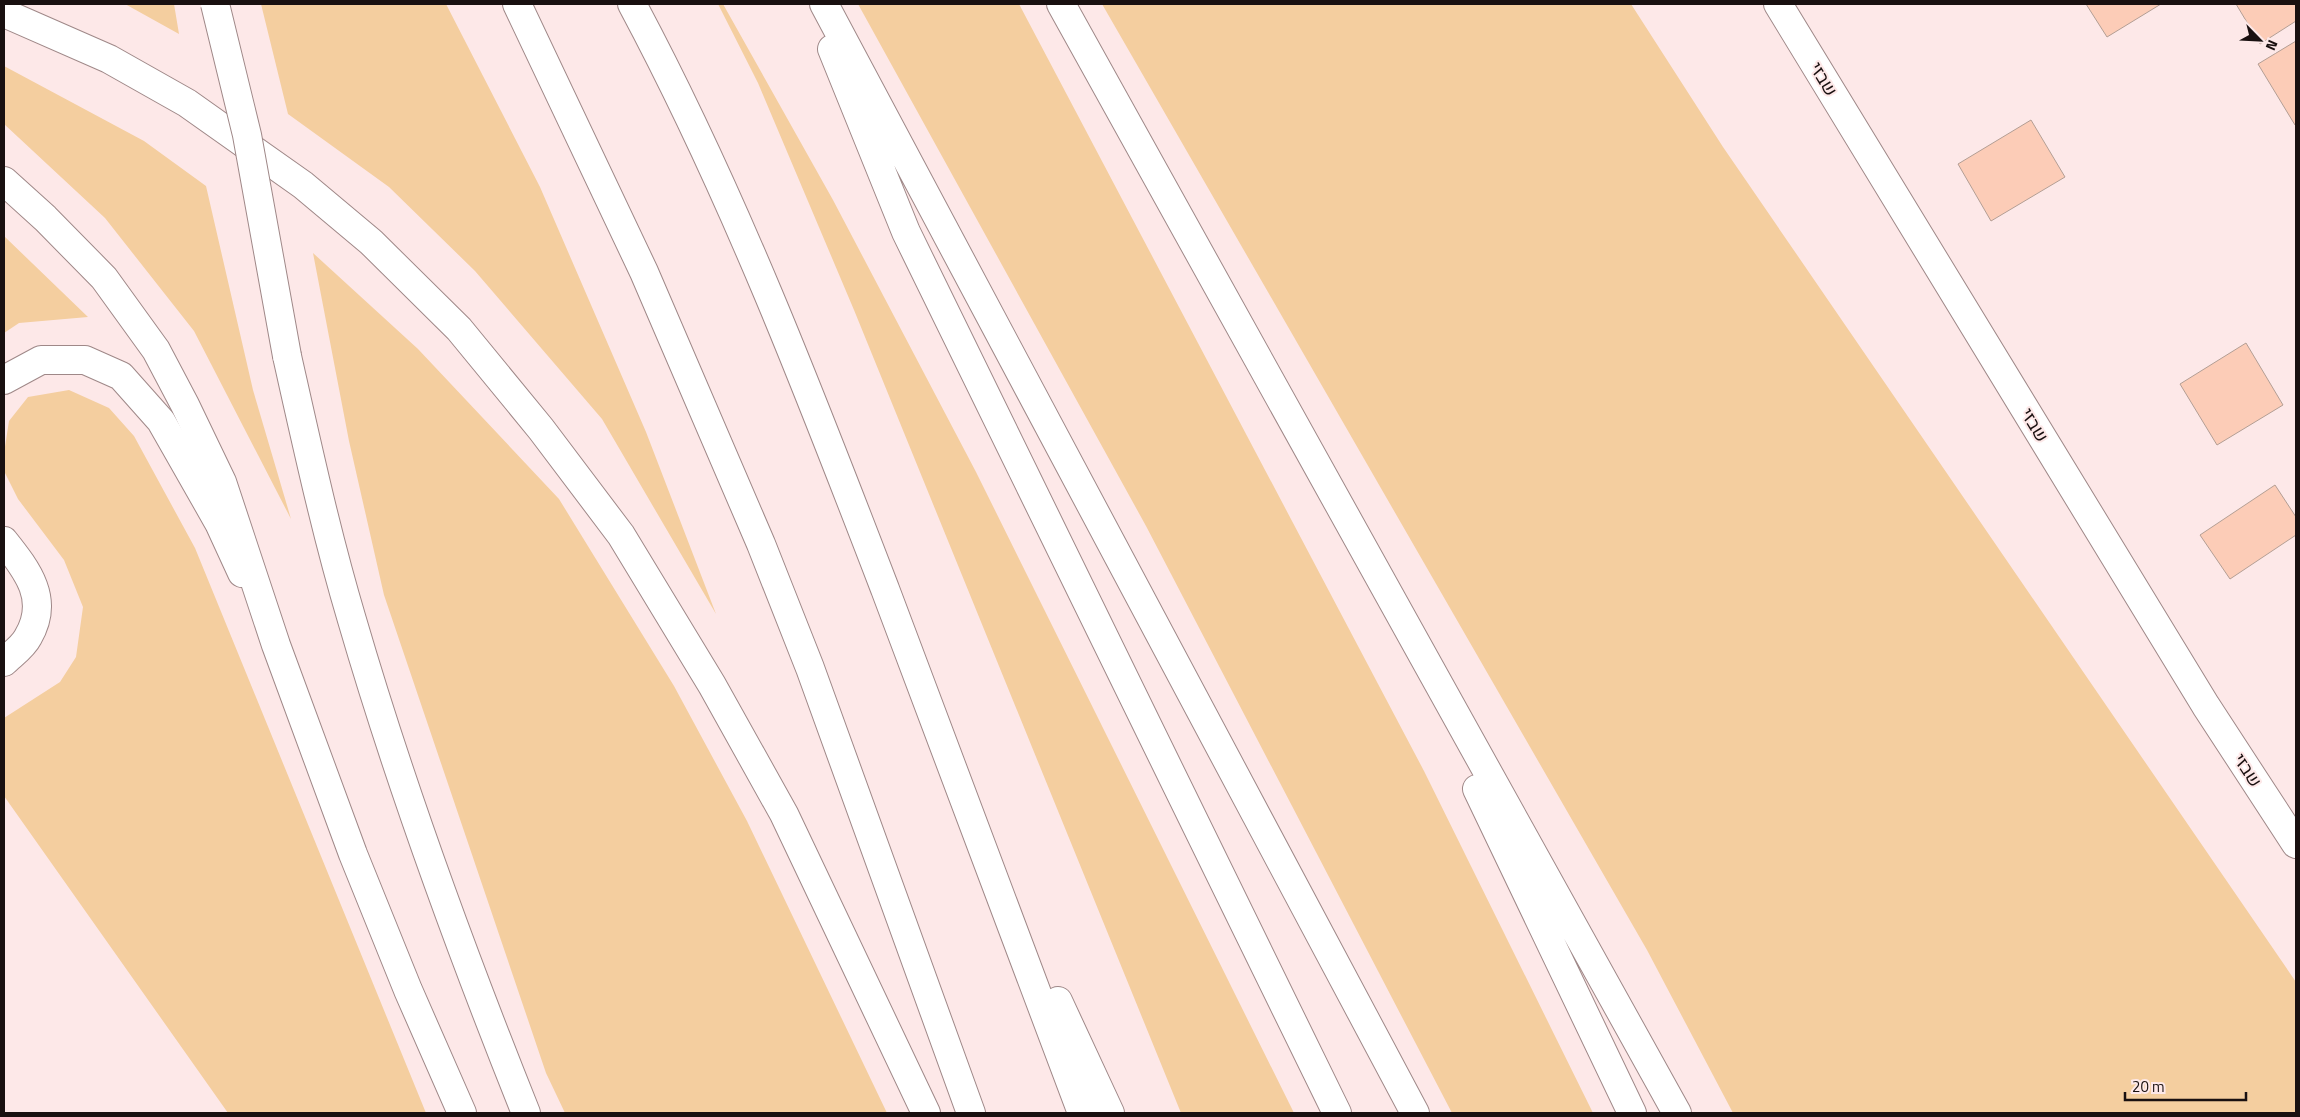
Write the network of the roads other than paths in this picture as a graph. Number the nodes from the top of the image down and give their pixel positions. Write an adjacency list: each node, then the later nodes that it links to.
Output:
1 (215, 4): 18 (main road, bridge)
2 (517, 4): 20 (main road)
3 (632, 4): 15 (main road)
4 (814, 4): 23 (main road)
5 (824, 4): 24 (main road)
6 (1061, 4): 11 (main road)
7 (1778, 4): 16 (main road, שבזי)
8 (4, 13): 19 (main road)
9 (4, 181): 13 (main road)
10 (4, 380): 13 (main road)
11 (1344, 515): 25 (main road); 26 (main road)
12 (4, 541): 14 (main road)
13 (276, 645): 17 (main road)
14 (7, 650)
15 (967, 808): 21 (main road); 22 (main road)
16 (2296, 844)
17 (462, 1113)
18 (526, 1113)
19 (926, 1113)
20 (971, 1113)
21 (1082, 1113)
22 (1110, 1113)
23 (1336, 1113)
24 (1416, 1113)
25 (1632, 1113)
26 (1677, 1113)

